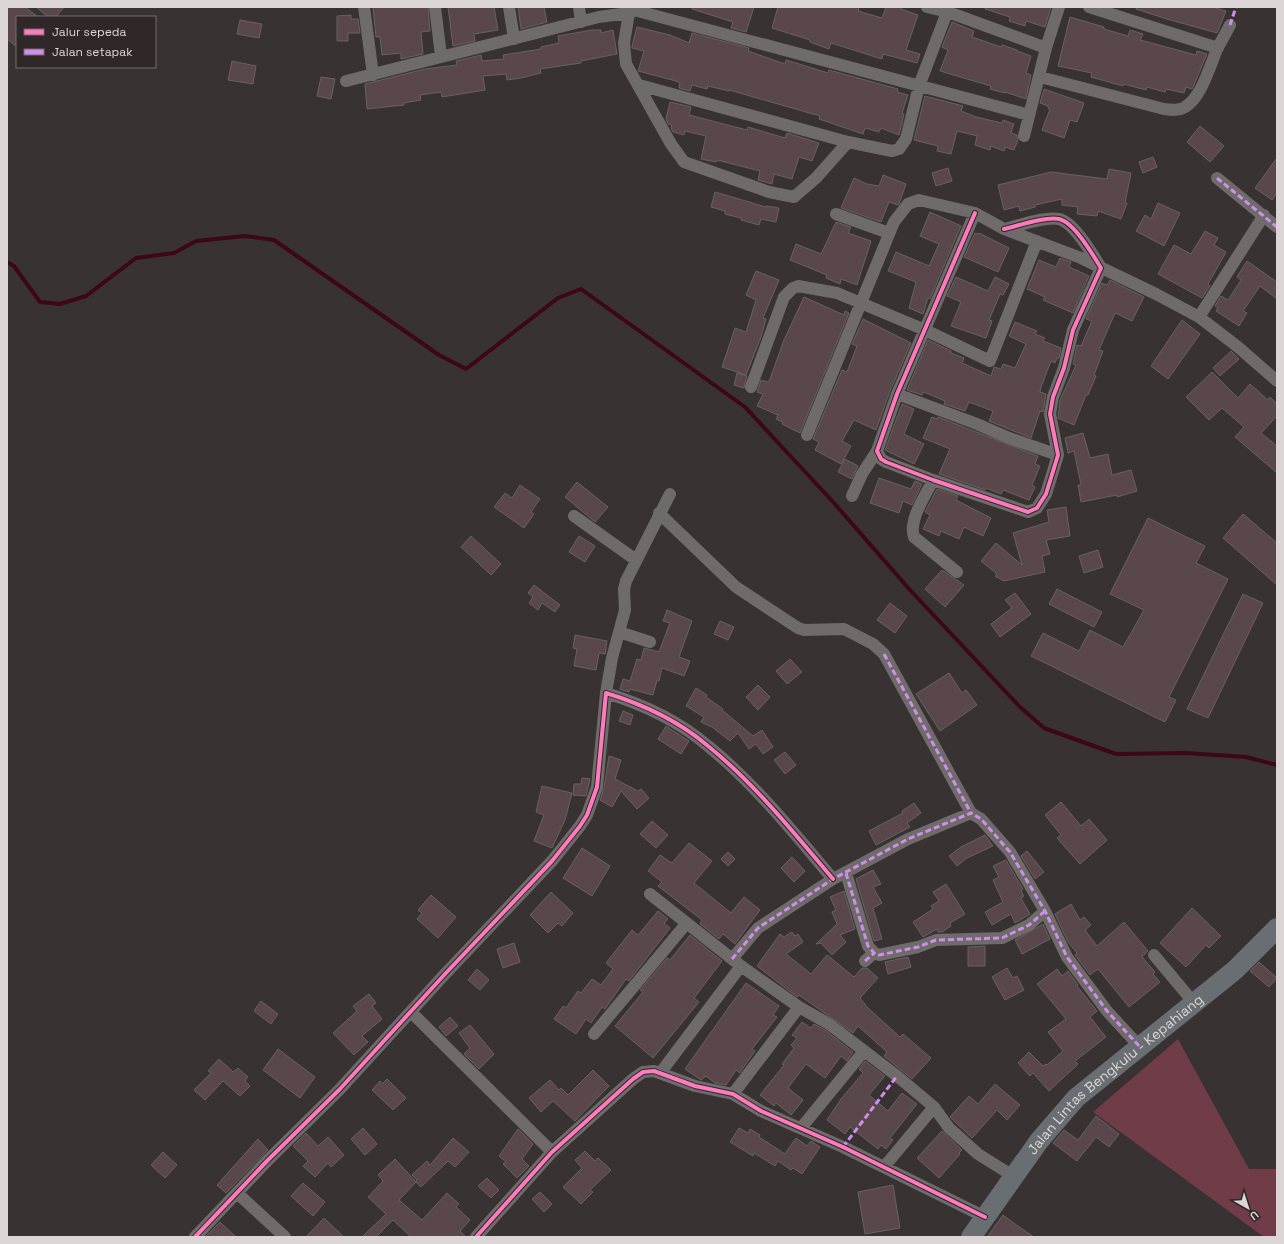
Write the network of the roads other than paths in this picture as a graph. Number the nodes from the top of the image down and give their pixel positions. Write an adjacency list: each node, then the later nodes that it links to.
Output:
1 (364, 7): 16 (street)
2 (435, 7): 15 (street)
3 (509, 7): 12 (street)
4 (579, 7): 10 (street)
5 (927, 7): 9 (street)
6 (1059, 7): 13 (street)
7 (1089, 7): 14 (street)
8 (630, 9): 10 (street); 19 (street); 20 (street)
9 (949, 10): 13 (street); 20 (street)
10 (581, 22): 12 (street)
11 (1230, 25): 14 (street)
12 (514, 39): 15 (street)
13 (1046, 48): 17 (street)
14 (1218, 48): 17 (street)
15 (442, 56): 16 (street)
16 (373, 75): 18 (street)
17 (1040, 78): 21 (street)
18 (346, 82)
19 (639, 86): 23 (street); 23 (street)
20 (919, 86): 21 (street); 23 (street)
21 (1029, 115): 22 (street)
22 (1024, 136)
23 (848, 142)
24 (1217, 178): 27 (street)
25 (975, 213): 29 (street); 30 (street); 35 (street)
26 (836, 214): 30 (street)
27 (1264, 215): 28 (street); 34 (street)
28 (1277, 227)
29 (1004, 229): 31 (street); 32 (street)
30 (889, 233): 33 (street)
31 (1037, 241): 32 (street); 35 (street)
32 (1101, 268): 34 (street); 41 (street)
33 (860, 303): 35 (street); 37 (street); 39 (street)
34 (1199, 317): 36 (street)
35 (925, 330): 38 (street)
36 (1277, 381)
37 (751, 387)
38 (897, 394): 40 (street); 41 (street)
39 (807, 435)
40 (877, 451): 42 (street); 44 (street)
41 (1058, 455): 42 (street)
42 (933, 480): 48 (street)
43 (670, 494): 45 (street)
44 (852, 496)
45 (659, 513): 47 (street); 52 (street)
46 (574, 516): 47 (street)
47 (636, 560): 49 (street)
48 (957, 572)
49 (619, 632): 50 (street); 51 (street)
50 (650, 642)
51 (606, 693): 54 (street); 63 (street)
52 (971, 813): 53 (street); 56 (street)
53 (846, 872): 54 (street); 56 (street)
54 (833, 878): 60 (street)
55 (650, 894): 57 (street)
56 (1046, 912): 65 (street)
57 (686, 924): 60 (street); 64 (street)
58 (1277, 928): 61 (highway, Jalan Lintas Bengkulu - Kepahiang)
59 (1154, 955): 61 (street)
60 (736, 962): 62 (street); 67 (street)
61 (1194, 1003): 65 (highway, Jalan Lintas Bengkulu - Kepahiang)
62 (799, 1007): 66 (street); 68 (street)
63 (411, 1012): 71 (street); 74 (street)
64 (594, 1034)
65 (1140, 1047): 73 (highway, Jalan Lintas Bengkulu - Kepahiang)
66 (864, 1051): 69 (street); 70 (street)
67 (661, 1072): 68 (street); 71 (street)
68 (733, 1094): 70 (street)
69 (934, 1107): 72 (street); 73 (street)
70 (802, 1128): 72 (street)
71 (552, 1152): 78 (street)
72 (884, 1167): 75 (street)
73 (1013, 1176): 75 (highway, Jalan Lintas Bengkulu - Kepahiang)
74 (237, 1193): 76 (street); 77 (street)
75 (985, 1217): 79 (highway, Jalan Lintas Bengkulu - Kepahiang)
76 (195, 1237)
77 (285, 1237)
78 (476, 1237)
79 (971, 1237)

